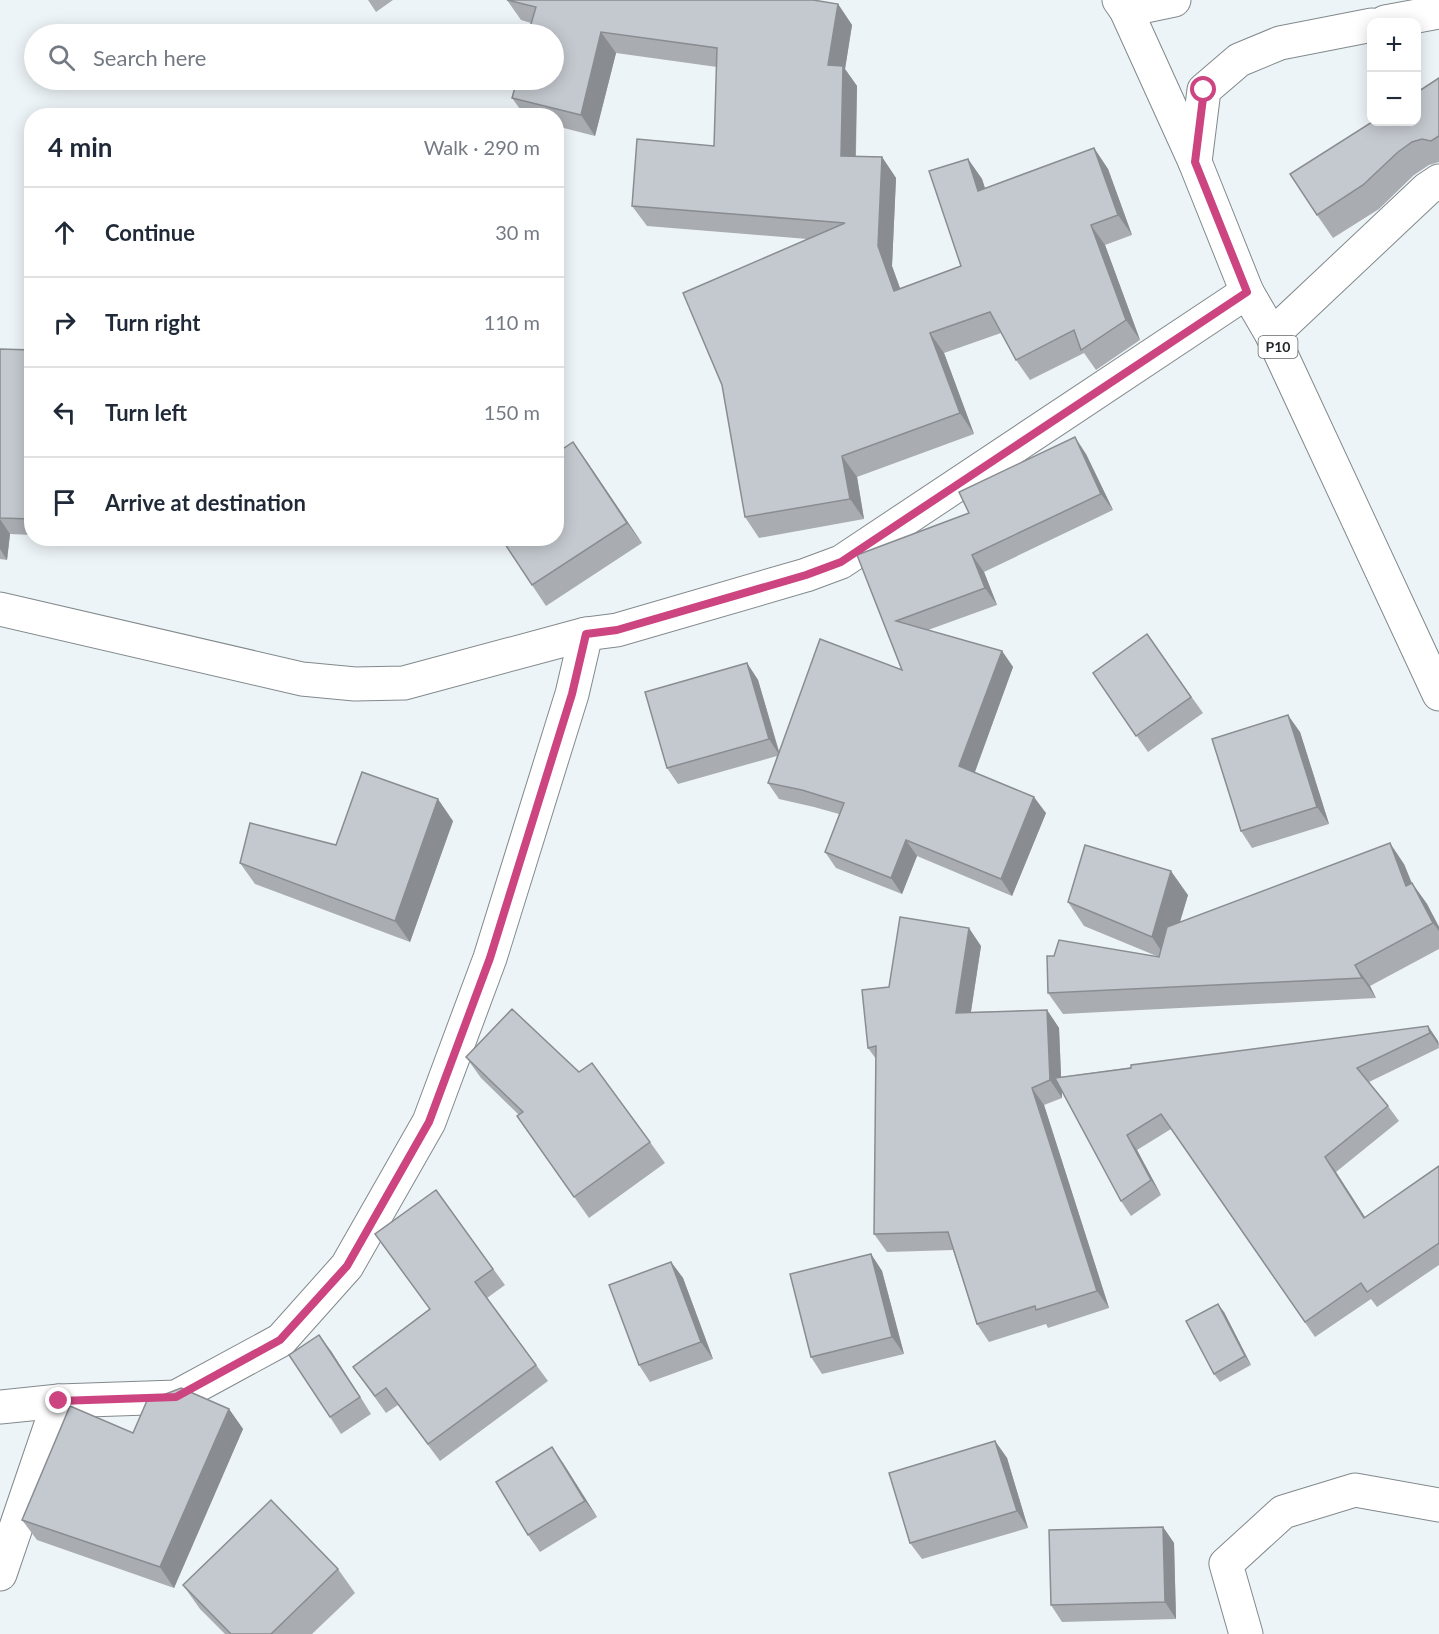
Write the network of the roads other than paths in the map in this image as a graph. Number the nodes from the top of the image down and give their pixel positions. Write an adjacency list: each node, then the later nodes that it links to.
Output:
1 (1174, 0): 2 (street)
2 (1122, 5): 6 (street, P10)
3 (1439, 12): 4 (street)
4 (1407, 18)
5 (1367, 26): 6 (street)
6 (1195, 162): 8 (street, P10)
7 (1439, 181): 9 (street)
8 (1247, 292): 9 (street, P10); 11 (street)
9 (1272, 335): 12 (street, P10)
10 (0, 609): 11 (street)
11 (586, 634): 13 (street)
12 (1439, 694)
13 (59, 1401): 14 (street); 16 (street)
14 (0, 1407)
15 (1439, 1505): 17 (street)
16 (0, 1574)
17 (1246, 1634)

